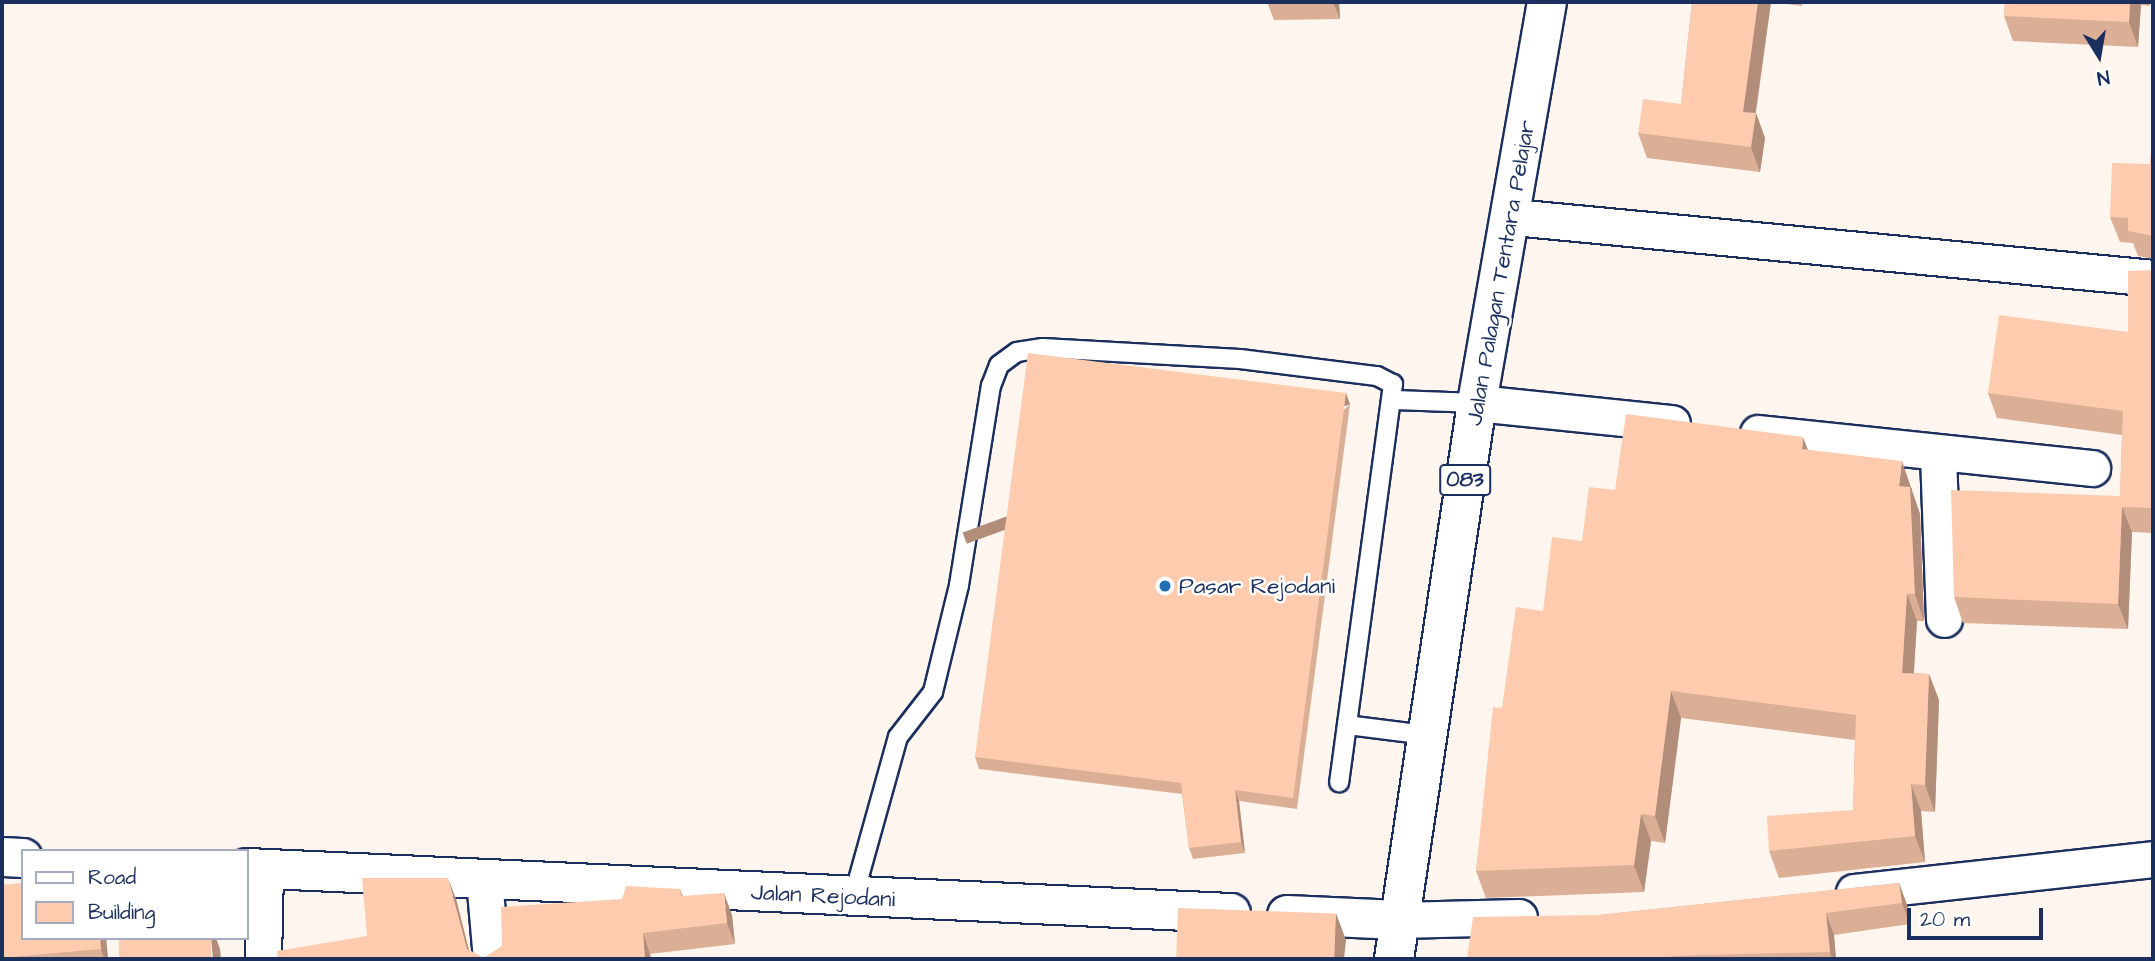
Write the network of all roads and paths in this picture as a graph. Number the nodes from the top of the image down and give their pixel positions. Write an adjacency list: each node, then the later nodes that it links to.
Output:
1 (1547, 2): 2 (main road, Jalan Palagan Tentara Pelajar / 083)
2 (1513, 217): 3 (street); 5 (main road, Jalan Palagan Tentara Pelajar / 083)
3 (2153, 278)
4 (1395, 400): 5 (lane); 9 (lane); 18 (lane)
5 (1477, 403): 6 (street); 10 (main road, Jalan Palagan Tentara Pelajar / 083)
6 (1938, 455): 7 (street); 8 (street)
7 (2092, 468)
8 (1944, 619)
9 (1347, 725): 10 (lane); 11 (lane)
10 (1426, 735): 20 (main road, Jalan Palagan Tentara Pelajar / 083)
11 (1339, 782)
12 (2, 857): 13 (main road)
13 (21, 858)
14 (2153, 859): 17 (street)
15 (256, 868): 16 (main road, Jalan Rejodani); 21 (street)
16 (484, 879): 18 (main road, Jalan Rejodani); 22 (street)
17 (1820, 895)
18 (853, 898): 20 (main road, Jalan Rejodani)
19 (1551, 917): 20 (street)
20 (1399, 920): 23 (main road, Jalan Palagan Tentara Pelajar / 083)
21 (263, 959)
22 (491, 959)
23 (1394, 959)

